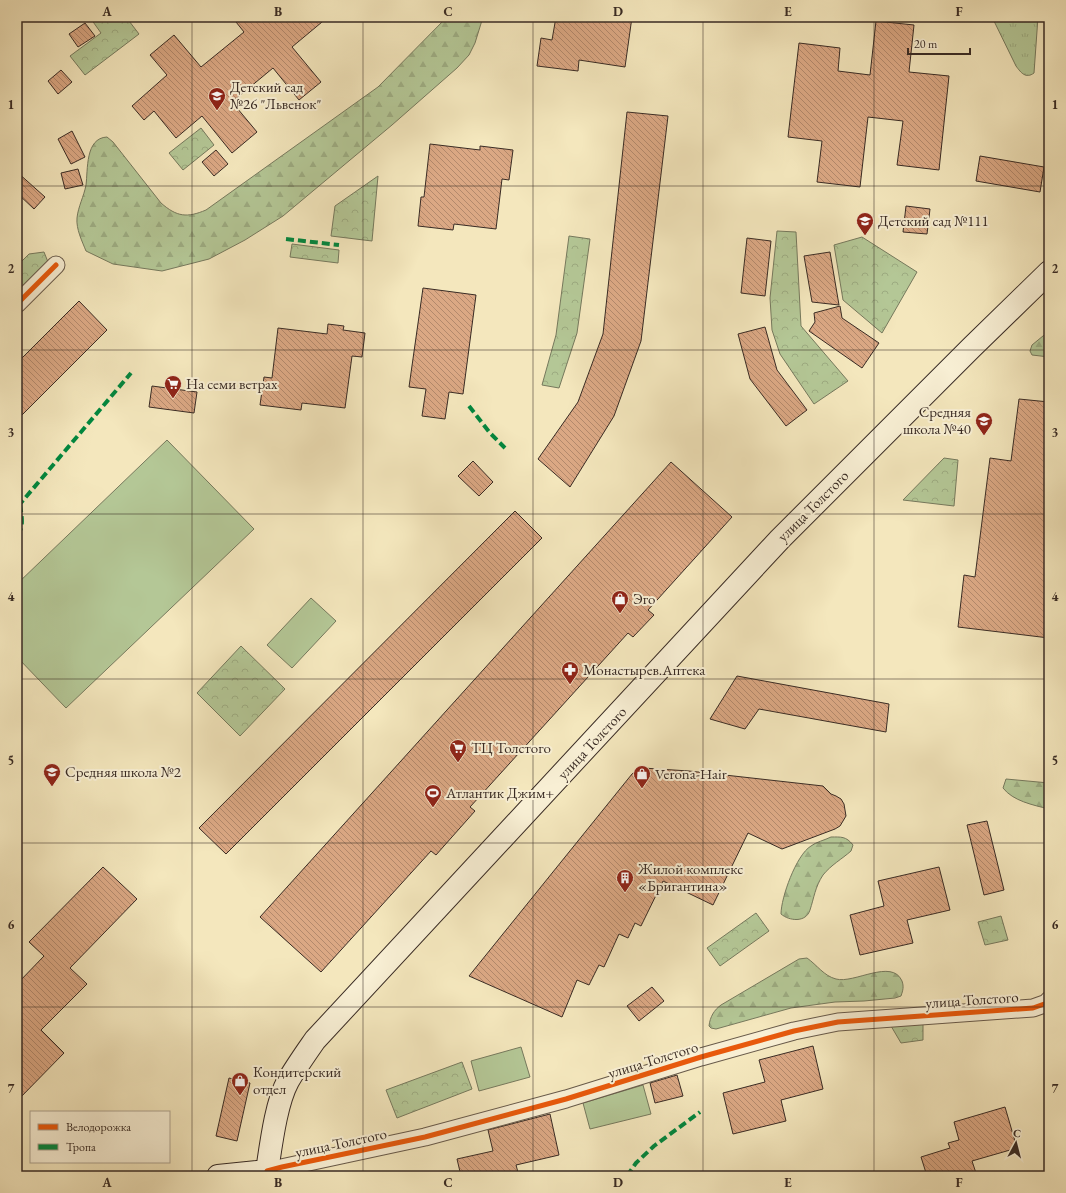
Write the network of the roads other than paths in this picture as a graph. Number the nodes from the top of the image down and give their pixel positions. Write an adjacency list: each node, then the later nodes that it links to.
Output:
1 (56, 265): 3 (street)
2 (1049, 272): 5 (main road, улица Толстого)
3 (17, 304)
4 (1049, 1000): 5 (street, улица Толстого)
5 (266, 1170): 6 (main road)
6 (218, 1176)

